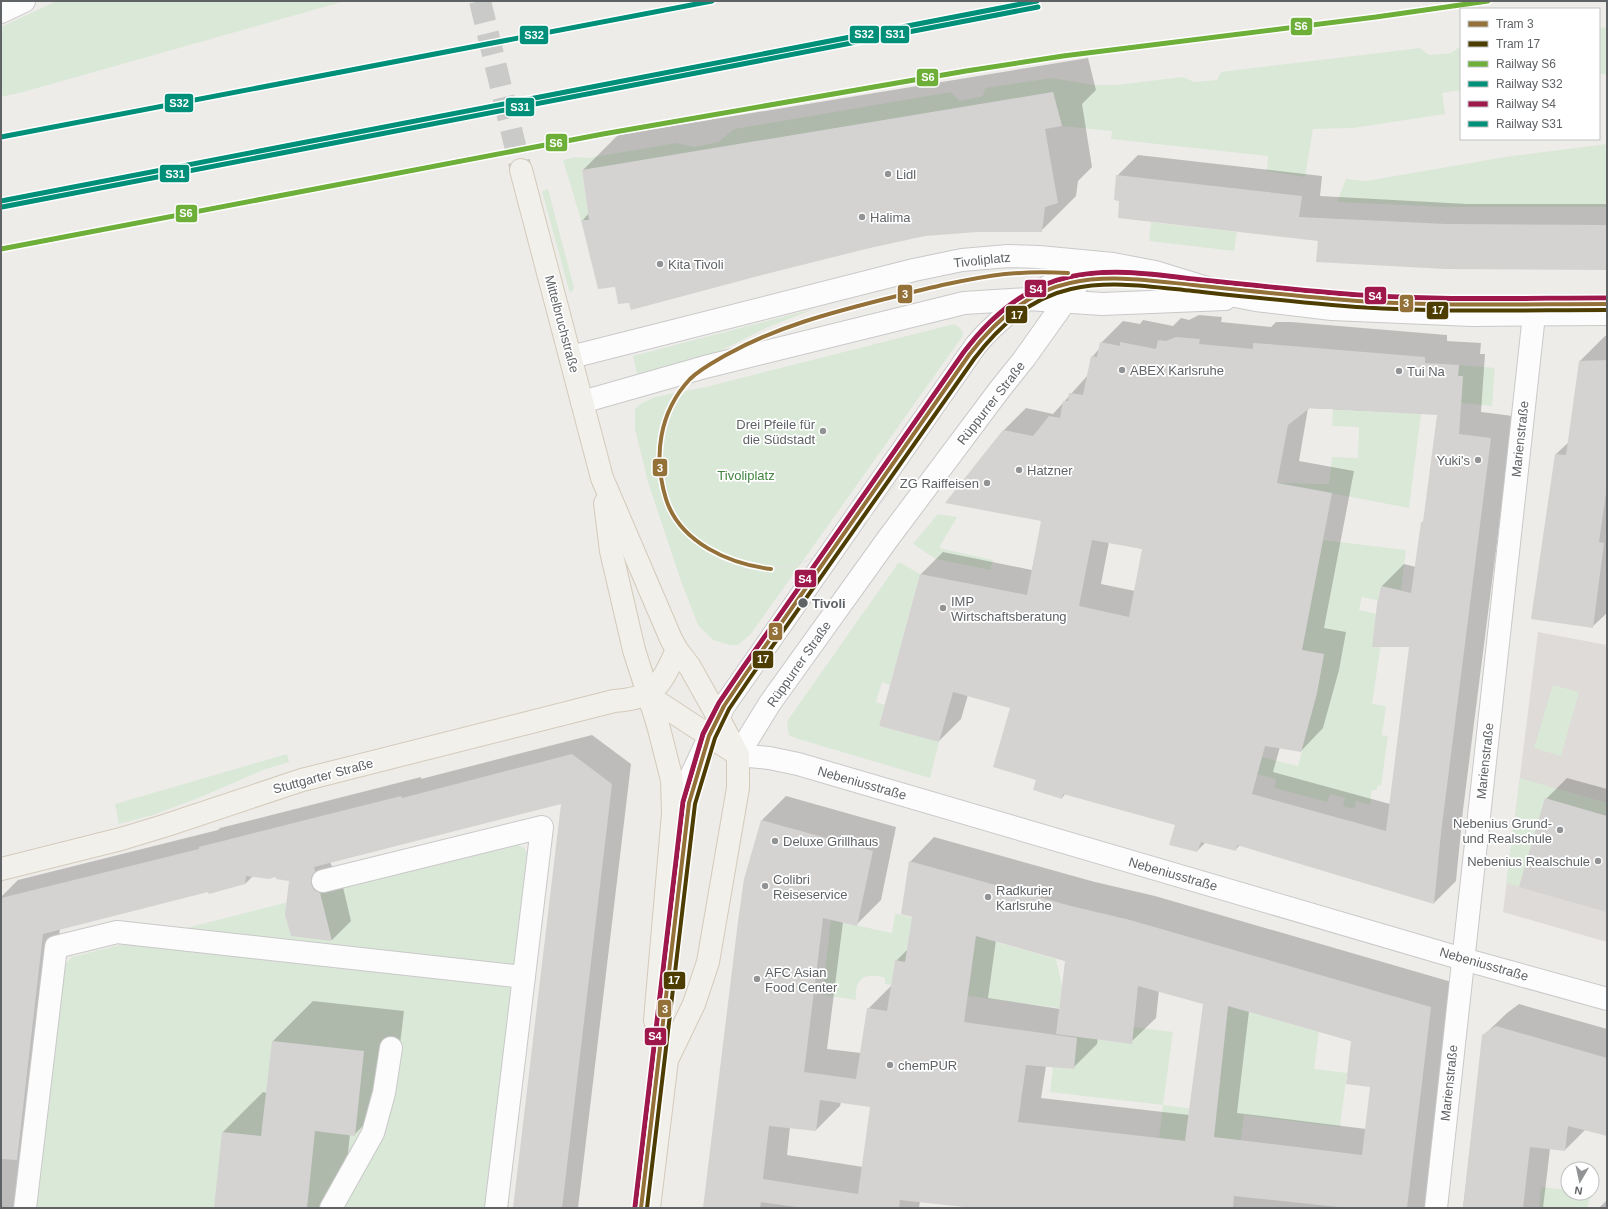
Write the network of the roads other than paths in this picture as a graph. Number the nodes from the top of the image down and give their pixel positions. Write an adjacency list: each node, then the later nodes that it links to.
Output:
1 (24, 1): 2 (street)
2 (1, 12)
3 (521, 170): 10 (main road, Mittelbruchstraße)
4 (1093, 262): 5 (street); 6 (street); 7 (street, Rüppurrer Straße); 10 (street, Tivoliplatz)
5 (1028, 299): 7 (street); 11 (street); 15 (street)
6 (1256, 300): 7 (street); 9 (street)
7 (1065, 302): 16 (street, Rüppurrer Straße)
8 (1607, 314): 9 (street)
9 (1534, 315): 20 (street, Marienstraße)
10 (571, 357): 11 (main road, Mittelbruchstraße)
11 (582, 402): 12 (main road, Mittelbruchstraße)
12 (602, 478): 13 (main road, Mittelbruchstraße); 14 (main road, Mittelbruchstraße)
13 (677, 650): 14 (main road); 15 (main road, Mittelbruchstraße)
14 (647, 695): 15 (main road); 17 (main road); 18 (main road, Stuttgarter Straße)
15 (714, 726): 16 (main road); 17 (street)
16 (738, 755): 20 (street, Nebeniusstraße); 24 (main road)
17 (673, 814): 24 (main road)
18 (1, 869)
19 (323, 881): 21 (street)
20 (1463, 959): 22 (street, Nebeniusstraße); 29 (street, Marienstraße)
21 (524, 978): 25 (street); 27 (street)
22 (1607, 999)
23 (391, 1048): 26 (street)
24 (667, 1060): 28 (main road)
25 (25, 1208)
26 (331, 1208)
27 (496, 1208)
28 (649, 1208)
29 (1436, 1208)

